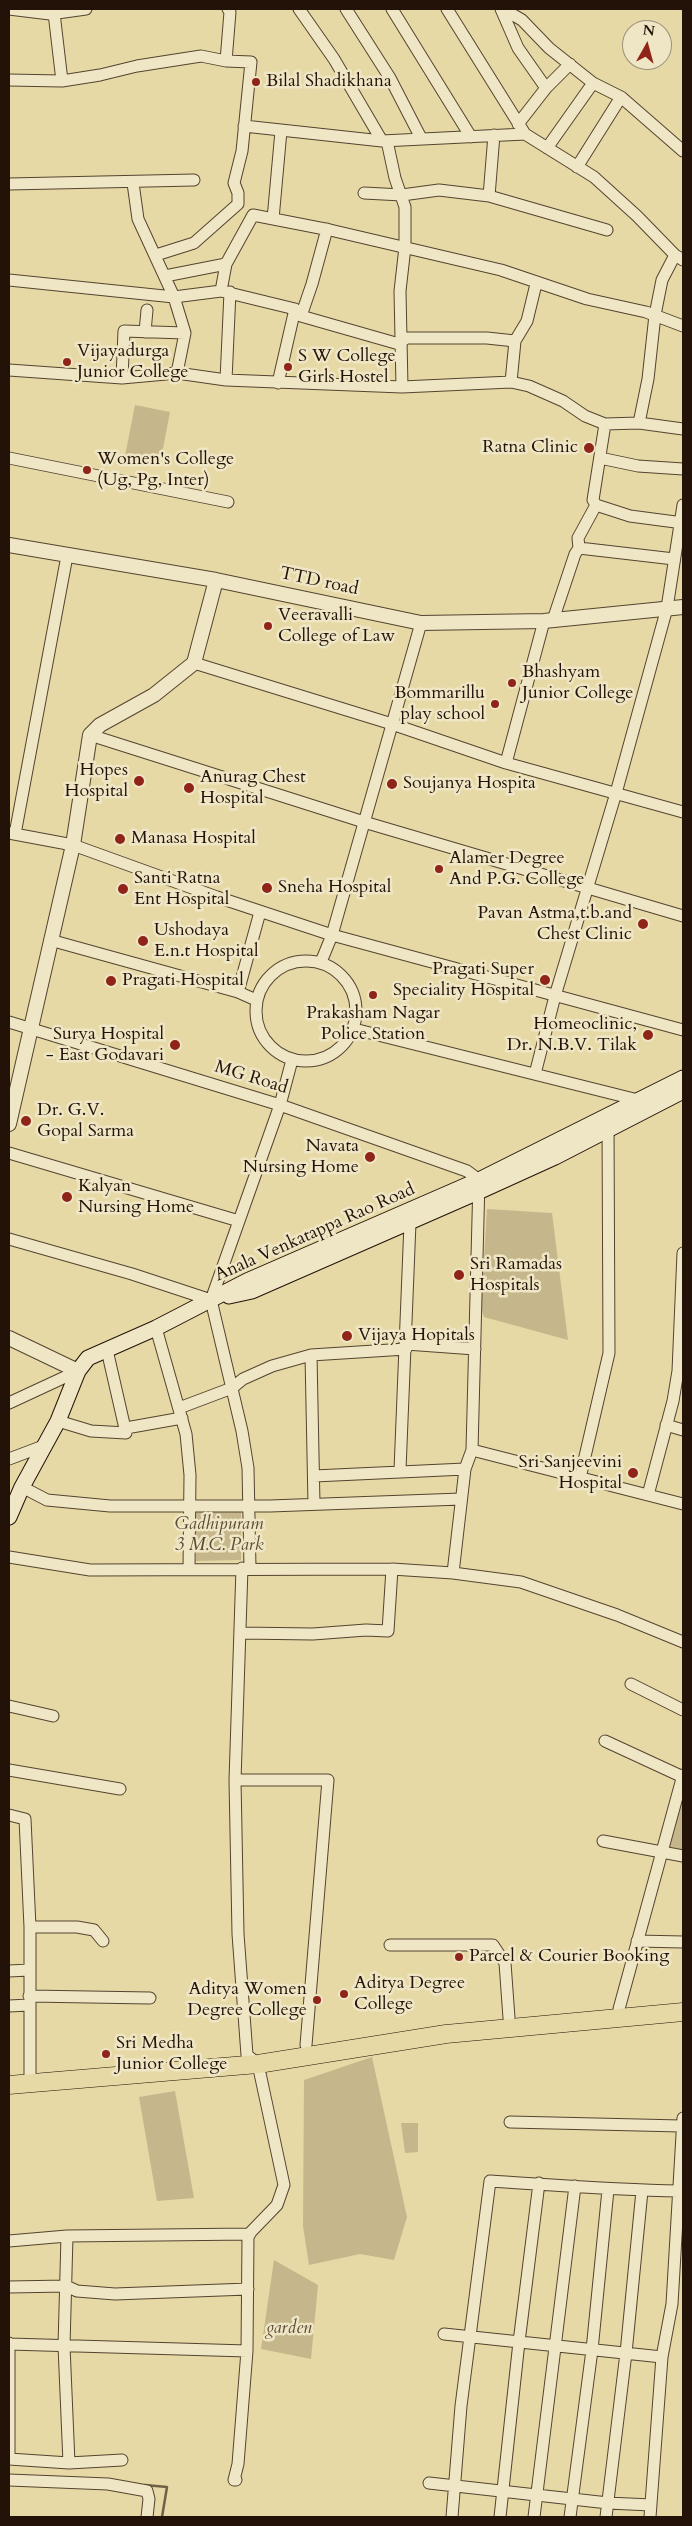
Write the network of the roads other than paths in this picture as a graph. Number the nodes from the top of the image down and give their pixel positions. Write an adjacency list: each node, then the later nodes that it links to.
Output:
1 (9, 9): 9 (street)
2 (86, 9): 9 (street)
3 (228, 9): 10 (street)
4 (299, 9): 24 (street)
5 (346, 9): 23 (street)
6 (392, 9): 22 (street)
7 (447, 9): 17 (street)
8 (502, 9): 11 (street); 15 (street)
9 (54, 13): 13 (street)
10 (226, 62): 13 (street); 18 (street)
11 (570, 64): 14 (street); 15 (street)
12 (9, 80): 13 (street)
13 (62, 81)
14 (593, 83): 16 (street); 25 (street)
15 (546, 88): 17 (street)
16 (621, 97): 26 (street); 27 (street)
17 (518, 124): 20 (street)
18 (244, 126): 19 (street); 38 (street)
19 (281, 131): 24 (street); 34 (street)
20 (526, 134): 21 (street); 25 (street)
21 (494, 135): 22 (street); 33 (street)
22 (471, 137): 23 (street)
23 (421, 138): 24 (street)
24 (384, 141): 32 (street)
25 (547, 148): 27 (street)
26 (683, 151)
27 (577, 167): 39 (street)
28 (194, 180): 29 (street)
29 (133, 183): 30 (street); 38 (street)
30 (9, 184)
31 (364, 193): 32 (street)
32 (402, 194): 33 (street); 37 (street)
33 (489, 196): 36 (street)
34 (273, 219): 35 (street); 40 (street)
35 (327, 229): 37 (street); 47 (street)
36 (607, 230)
37 (405, 247): 43 (street); 53 (street)
38 (156, 255): 41 (street)
39 (679, 258): 48 (street)
40 (226, 264): 41 (street); 44 (street)
41 (165, 276): 45 (street)
42 (9, 280): 45 (street)
43 (536, 284): 48 (street); 52 (street)
44 (226, 291): 45 (street); 47 (street); 57 (street)
45 (174, 297): 51 (street)
46 (147, 310): 50 (street)
47 (298, 313): 53 (street); 59 (street)
48 (655, 315): 49 (street); 61 (street)
49 (683, 326)
50 (145, 332): 51 (street); 56 (street)
51 (185, 333): 55 (street)
52 (515, 341): 53 (street); 58 (street)
53 (399, 344): 60 (street)
54 (9, 370): 56 (street)
55 (176, 373): 56 (street); 57 (street)
56 (122, 378)
57 (226, 380): 59 (street)
58 (510, 382): 60 (street); 62 (street)
59 (278, 383): 60 (street)
60 (402, 386)
61 (639, 422): 62 (street); 63 (street)
62 (605, 424): 65 (street)
63 (683, 429)
64 (9, 458): 67 (street)
65 (600, 458): 66 (street); 68 (street)
66 (683, 469)
67 (228, 502)
68 (596, 505): 70 (street); 72 (street)
69 (683, 505): 70 (street)
70 (682, 522): 74 (street)
71 (9, 545): 73 (street, TTD road)
72 (579, 548): 74 (street); 78 (street)
73 (67, 556): 75 (street, TTD road); 87 (street)
74 (674, 558): 77 (street)
75 (216, 580): 79 (street, TTD road); 80 (street)
76 (683, 607): 77 (street, TTD road)
77 (667, 608): 78 (street, TTD road); 84 (street)
78 (548, 620): 79 (street, TTD road); 83 (street)
79 (421, 623): 81 (street)
80 (194, 664): 81 (street); 82 (street)
81 (392, 724): 83 (street); 86 (street)
82 (90, 735): 86 (street); 88 (street)
83 (506, 763): 84 (street)
84 (616, 793): 85 (street); 89 (street)
85 (683, 812)
86 (364, 822): 89 (street); 92 (street)
87 (12, 834): 88 (street)
88 (72, 845): 90 (street); 93 (street)
89 (586, 888): 91 (street); 96 (street)
90 (260, 912): 92 (street); 95 (street)
91 (683, 916)
92 (332, 935): 94 (street); 96 (street)
93 (50, 940): 95 (street); 99 (street)
94 (321, 962): 97 (street); 100 (street)
95 (238, 992): 97 (street)
96 (555, 996): 101 (street); 103 (street)
97 (256, 1000): 102 (street)
98 (9, 1022): 99 (street, MG Road)
99 (30, 1028): 107 (street, MG Road); 109 (street)
100 (354, 1029): 102 (street); 103 (street)
101 (683, 1030)
102 (292, 1060): 107 (street)
103 (535, 1074): 106 (street)
104 (683, 1078): 106 (main road, Anala Venkatappa Rao Road)
105 (683, 1091): 108 (main road, Anala Venkatappa Rao Road)
106 (638, 1100): 108 (main road, Anala Venkatappa Rao Road)
107 (280, 1105): 111 (street, MG Road); 112 (street)
108 (608, 1122): 111 (main road, Anala Venkatappa Rao Road); 138 (street)
109 (9, 1124)
110 (9, 1153): 112 (street)
111 (479, 1186): 113 (main road, Anala Venkatappa Rao Road); 116 (main road, Anala Venkatappa Rao Road); 121 (street)
112 (239, 1221): 116 (street)
113 (410, 1223): 116 (main road, Anala Venkatappa Rao Road); 119 (street)
114 (9, 1238): 116 (street)
115 (683, 1252): 124 (street)
116 (211, 1300): 117 (main road); 125 (street)
117 (156, 1328): 120 (main road); 127 (street)
118 (9, 1338): 123 (street)
119 (406, 1347): 121 (street); 122 (street); 136 (street)
120 (107, 1350): 123 (main road); 130 (street)
121 (475, 1350): 133 (street)
122 (311, 1355): 125 (street); 137 (street)
123 (78, 1371): 126 (street); 128 (main road)
124 (680, 1372): 129 (street)
125 (232, 1388): 127 (street); 144 (street)
126 (9, 1402)
127 (181, 1413): 130 (street); 145 (street)
128 (58, 1422): 130 (street); 132 (main road)
129 (666, 1425): 131 (street); 140 (street)
130 (126, 1428)
131 (683, 1430)
132 (46, 1445): 134 (street); 139 (main road)
133 (472, 1450): 135 (street); 138 (street)
134 (9, 1459)
135 (465, 1468): 136 (street); 141 (street)
136 (400, 1470): 137 (street)
137 (314, 1476): 142 (street)
138 (580, 1478): 140 (street)
139 (22, 1487): 145 (street); 146 (main road)
140 (648, 1495): 143 (street)
141 (461, 1499): 142 (street); 151 (street)
142 (314, 1504): 144 (street)
143 (683, 1504)
144 (249, 1506): 145 (street); 148 (street)
145 (190, 1507): 149 (street)
146 (9, 1517)
147 (9, 1557): 149 (street)
148 (246, 1568): 149 (street); 150 (street); 152 (street)
149 (190, 1569)
150 (392, 1569): 151 (street); 152 (street)
151 (452, 1572): 153 (street)
152 (241, 1632): 161 (street)
153 (683, 1642)
154 (631, 1684): 156 (street)
155 (9, 1706): 157 (street)
156 (683, 1710)
157 (53, 1716)
158 (605, 1741): 160 (street)
159 (9, 1770): 162 (street)
160 (683, 1776): 165 (street)
161 (235, 1780): 181 (street); 182 (street)
162 (120, 1789)
163 (9, 1815): 167 (street)
164 (603, 1841): 165 (street)
165 (662, 1852): 166 (street); 169 (street)
166 (683, 1856)
167 (30, 1927): 168 (street); 172 (street)
168 (103, 1940)
169 (636, 1942): 170 (street); 178 (street)
170 (683, 1942)
171 (390, 1945): 180 (street)
172 (28, 1970): 173 (street); 175 (street)
173 (9, 1971)
174 (150, 1998): 175 (street)
175 (29, 2001): 177 (street); 184 (street)
176 (683, 2001): 178 (main road)
177 (9, 2006)
178 (619, 2009): 180 (main road)
179 (683, 2012): 182 (main road)
180 (510, 2018): 181 (main road)
181 (306, 2045): 182 (main road)
182 (252, 2059): 184 (main road); 193 (street)
183 (9, 2075): 184 (main road)
184 (29, 2079): 185 (main road)
185 (9, 2085)
186 (510, 2122): 187 (street)
187 (682, 2122): 192 (street)
188 (539, 2183): 189 (street); 201 (street); 202 (street)
189 (575, 2186): 190 (street); 205 (street)
190 (608, 2190): 191 (street); 206 (street)
191 (642, 2191): 192 (street); 208 (street)
192 (679, 2192): 199 (street)
193 (250, 2234): 194 (street); 198 (street)
194 (67, 2236): 195 (street); 196 (street)
195 (9, 2242)
196 (66, 2286): 197 (street); 198 (street); 204 (street)
197 (9, 2287)
198 (248, 2289): 207 (street)
199 (678, 2306): 209 (street)
200 (444, 2334): 201 (street)
201 (469, 2336): 202 (street); 216 (street)
202 (518, 2342): 205 (street); 217 (street)
203 (9, 2344): 204 (street); 210 (street)
204 (64, 2346): 207 (street); 212 (street)
205 (556, 2346): 206 (street); 218 (street)
206 (592, 2350): 208 (street); 219 (street)
207 (247, 2351): 214 (street)
208 (626, 2353): 209 (street); 220 (street)
209 (662, 2357): 221 (street)
210 (9, 2459): 212 (street)
211 (122, 2460): 212 (street)
212 (69, 2463)
213 (9, 2480): 222 (street)
214 (236, 2480)
215 (430, 2483): 216 (street)
216 (456, 2484): 217 (street); 223 (street)
217 (503, 2490): 218 (street); 224 (street)
218 (536, 2494): 219 (street); 225 (street)
219 (572, 2499): 220 (street); 226 (street)
220 (608, 2503): 221 (street); 227 (street)
221 (651, 2505): 228 (street)
222 (147, 2517)
223 (452, 2517)
224 (500, 2517)
225 (534, 2517)
226 (570, 2517)
227 (606, 2517)
228 (650, 2517)

